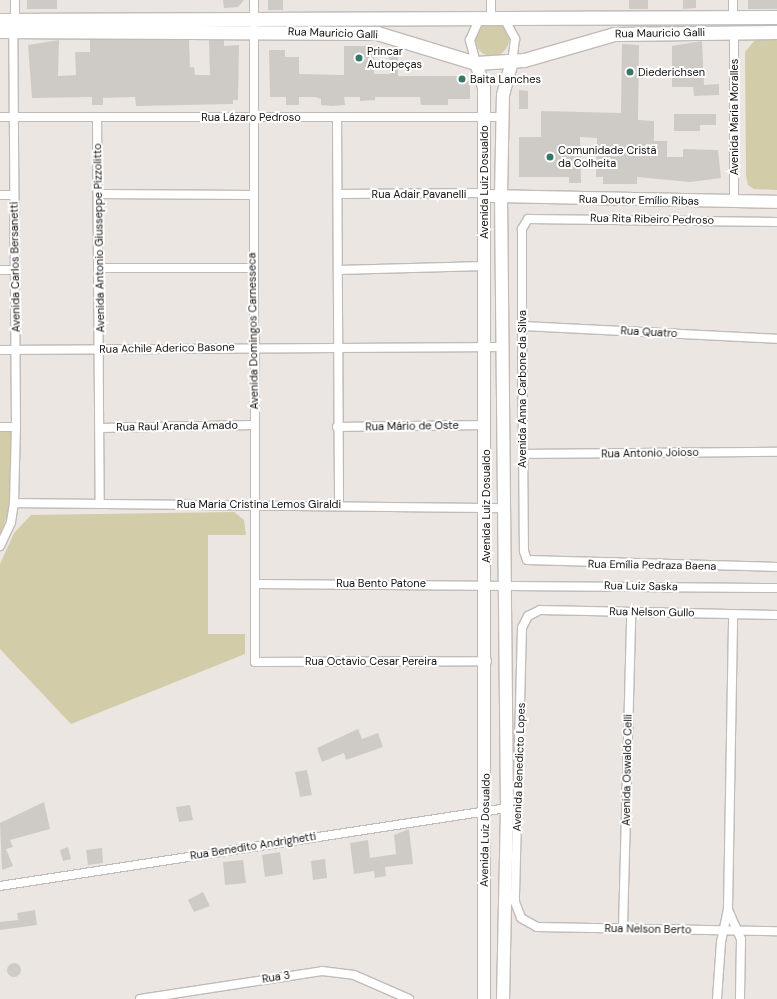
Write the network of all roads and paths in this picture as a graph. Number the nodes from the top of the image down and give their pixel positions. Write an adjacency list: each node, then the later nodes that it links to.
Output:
1 (15, 0): 10 (street, Avenida Carlos Bersanetti)
2 (254, 0): 5 (street, Avenida Domingos Carnesseca)
3 (491, 0): 8 (street, Avenida Luiz Dosualdo)
4 (733, 0): 6 (street)
5 (254, 17): 8 (main road, Rua Mauricio Galli); 10 (main road, Rua Mauricio Galli); 11 (street, Avenida Domingos Carnesseca)
6 (734, 17): 7 (main road, Rua Mauricio Galli); 8 (main road, Rua Mauricio Galli)
7 (777, 17)
8 (492, 18): 14 (street, Avenida Luiz Dosualdo); 15 (street, Avenida Luiz Dosualdo)
9 (0, 20): 10 (main road, Rua Mauricio Galli)
10 (9, 27): 11 (main road, Rua Mauricio Galli); 19 (street, Avenida Carlos Bersanetti)
11 (255, 32): 15 (main road, Rua Mauricio Galli); 16 (street, Avenida Domingos Carnesseca)
12 (734, 32): 13 (main road, Rua Mauricio Galli); 14 (main road, Rua Mauricio Galli); 30 (street, Avenida Maria Moralles)
13 (777, 32)
14 (512, 62): 15 (main road, Rua Mauricio Galli); 21 (street, Avenida Luiz Dosualdo)
15 (476, 63): 17 (street, Avenida Luiz Dosualdo)
16 (253, 116): 20 (street, Rua Lázaro Pedroso); 22 (street, Rua Lázaro Pedroso); 28 (street, Avenida Domingos Carnesseca)
17 (483, 116): 20 (street, Rua Lázaro Pedroso); 21 (street, Rua Lázaro Pedroso); 23 (street, Avenida Luiz Dosualdo)
18 (0, 117): 19 (street, Rua Lázaro Pedroso)
19 (13, 117): 22 (street, Rua Lázaro Pedroso); 27 (street, Avenida Carlos Bersanetti)
20 (337, 117): 25 (street)
21 (502, 117): 29 (street, Avenida Luiz Dosualdo)
22 (98, 118): 24 (street, Avenida Antonio Giusseppe Pizzolitto)
23 (483, 193): 25 (street, Rua Adair Pavanelli); 29 (street, Rua Adair Pavanelli); 34 (street, Avenida Luiz Dosualdo)
24 (98, 194): 28 (street); 35 (street, Avenida Antonio Giusseppe Pizzolitto)
25 (338, 194): 39 (street)
26 (0, 195): 27 (street)
27 (14, 195): 38 (street, Avenida Carlos Bersanetti)
28 (252, 195): 36 (street, Avenida Domingos Carnesseca)
29 (501, 197): 30 (street, Rua Doutor Emílio Ribas); 44 (street, Avenida Luiz Dosualdo)
30 (734, 201): 31 (street, Rua Doutor Emílio Ribas)
31 (777, 202)
32 (528, 219): 33 (street, Rua Rita Ribeiro Pedroso); 40 (street, Avenida Anna Carbone da Silva)
33 (777, 222)
34 (485, 266): 39 (street); 43 (street, Avenida Luiz Dosualdo)
35 (99, 268): 36 (street); 46 (street, Avenida Antonio Giusseppe Pizzolitto)
36 (253, 268): 42 (street, Avenida Domingos Carnesseca)
37 (0, 270): 38 (street)
38 (14, 270): 48 (street, Avenida Carlos Bersanetti)
39 (338, 270): 45 (street)
40 (522, 326): 41 (street, Rua Quatro); 56 (street, Avenida Anna Carbone da Silva)
41 (777, 339)
42 (253, 347): 45 (street, Rua Achile Aderico Basone); 46 (street, Rua Achile Aderico Basone); 49 (street, Avenida Domingos Carnesseca)
43 (484, 347): 44 (street, Rua Achile Aderico Basone); 45 (street, Rua Achile Aderico Basone); 50 (street, Avenida Luiz Dosualdo)
44 (502, 347): 62 (street, Avenida Luiz Dosualdo)
45 (337, 348): 53 (street)
46 (100, 349): 48 (street, Rua Achile Aderico Basone); 54 (street, Avenida Antonio Giusseppe Pizzolitto)
47 (0, 350): 48 (street, Rua Achile Aderico Basone)
48 (16, 350): 52 (street, Avenida Carlos Bersanetti)
49 (254, 425): 54 (street, Rua Raul Aranda Amado); 60 (street, Avenida Domingos Carnesseca)
50 (486, 425): 53 (street, Rua Mário de Oste); 61 (street, Avenida Luiz Dosualdo)
51 (0, 427): 52 (street)
52 (16, 427): 57 (street, Avenida Carlos Bersanetti)
53 (337, 427): 59 (street)
54 (100, 428): 58 (street, Avenida Antonio Giusseppe Pizzolitto)
55 (777, 452): 56 (street, Rua Antonio Joioso)
56 (523, 454): 64 (street, Avenida Anna Carbone da Silva)
57 (14, 503): 58 (street, Rua Maria Cristina Lemos Giraldi); 63 (street, Avenida Carlos Bersanetti)
58 (100, 503): 60 (street, Rua Maria Cristina Lemos Giraldi)
59 (338, 503): 60 (street, Rua Maria Cristina Lemos Giraldi); 61 (street, Rua Maria Cristina Lemos Giraldi)
60 (256, 504): 68 (street, Avenida Domingos Carnesseca)
61 (486, 505): 62 (street, Rua Maria Cristina Lemos Giraldi); 66 (street, Avenida Luiz Dosualdo)
62 (504, 508): 67 (street, Avenida Luiz Dosualdo)
63 (0, 546)
64 (527, 560): 65 (street, Rua Emília Pedraza Baena)
65 (777, 567)
66 (486, 583): 67 (street, Rua Bento Patone); 68 (street, Rua Bento Patone); 74 (street, Avenida Luiz Dosualdo)
67 (505, 583): 69 (street, Rua Luiz Saska); 76 (street, Avenida Luiz Dosualdo)
68 (257, 584): 75 (street, Avenida Domingos Carnesseca)
69 (777, 588)
70 (630, 612): 71 (street, Rua Nelson Gullo); 73 (street, Rua Nelson Gullo); 81 (street, Avenida Oswaldo Celli)
71 (733, 614): 72 (street, Rua Nelson Gullo); 79 (street)
72 (777, 615)
73 (528, 616): 80 (street, Avenida Benedicto Lopes)
74 (487, 661): 75 (street, Rua Octavio Cesar Pereira); 77 (street, Avenida Luiz Dosualdo)
75 (255, 662)
76 (506, 808): 77 (street, Rua Benedito Andrighetti); 88 (street, Avenida Luiz Dosualdo)
77 (486, 809): 78 (street, Rua Benedito Andrighetti); 87 (street, Avenida Luiz Dosualdo)
78 (0, 886)
79 (728, 909): 82 (street); 83 (street)
80 (522, 918): 81 (street, Rua Nelson Berto)
81 (623, 928): 82 (street, Rua Nelson Berto)
82 (725, 930): 83 (street, Rua Nelson Berto); 89 (street)
83 (737, 930): 84 (street, Rua Nelson Berto); 90 (street)
84 (777, 931)
85 (140, 999): 86 (street, Rua 3)
86 (409, 999)
87 (484, 999)
88 (503, 999)
89 (717, 999)
90 (740, 999)

